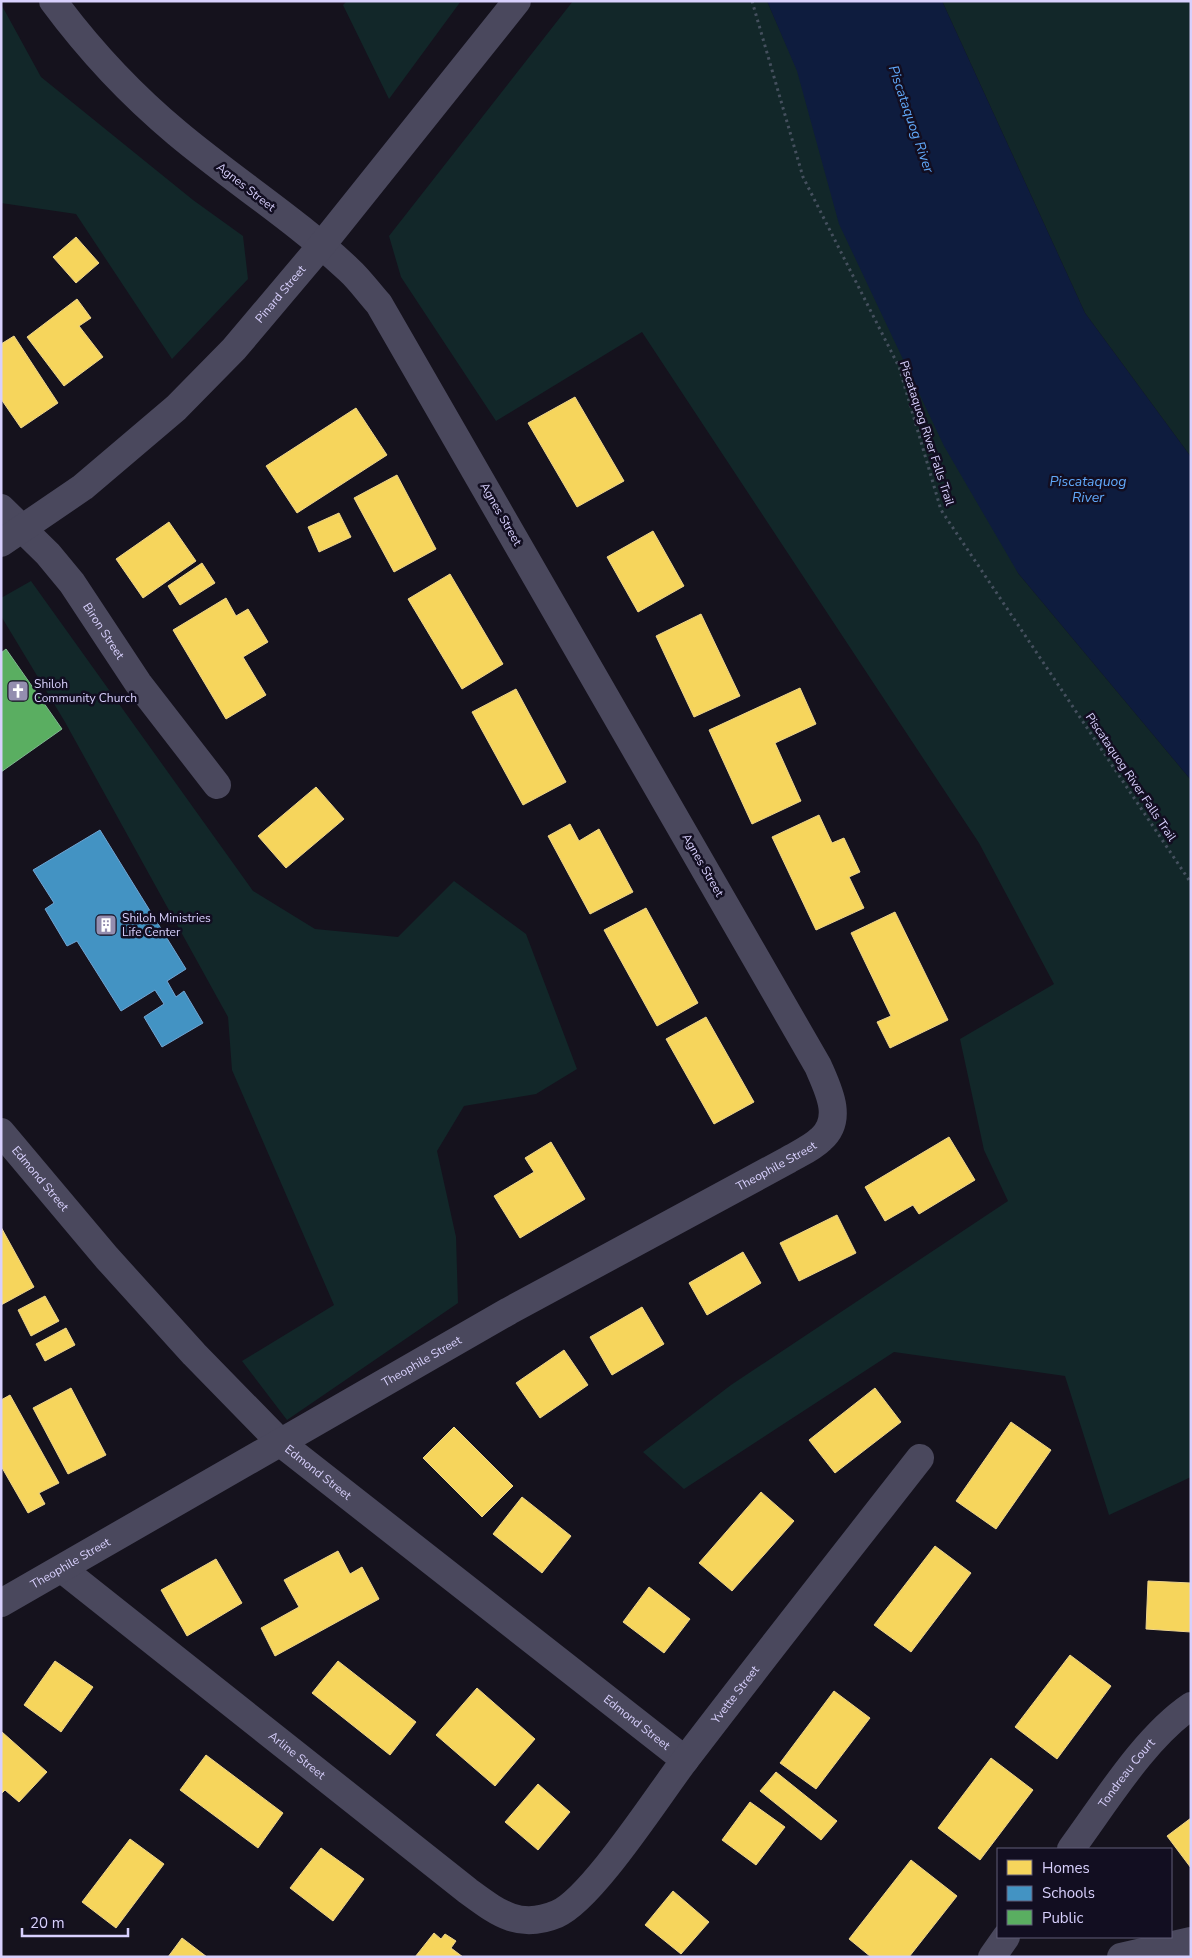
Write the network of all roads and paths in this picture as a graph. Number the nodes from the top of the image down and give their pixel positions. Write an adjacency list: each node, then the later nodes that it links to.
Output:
1 (53, 1): 4 (street, Agnes Street)
2 (517, 1): 4 (street, Pinard Street)
3 (752, 1): 8 (path, Piscataquog River Falls Trail)
4 (321, 246): 6 (street, Pinard Street); 9 (street, Agnes Street)
5 (1, 508): 6 (street, Biron Street)
6 (12, 536): 7 (street, Biron Street)
7 (217, 785)
8 (1191, 883)
9 (832, 1115): 11 (street, Theophile Street)
10 (1, 1132): 11 (street, Edmond Street)
11 (282, 1444): 13 (street, Theophile Street); 16 (street, Edmond Street)
12 (920, 1458): 16 (street, Yvette Street)
13 (62, 1569): 14 (street, Theophile Street); 18 (street, Arline Street)
14 (1, 1603)
15 (1191, 1706): 17 (street, Tondreau Court)
16 (685, 1760): 18 (street, Yvette Street)
17 (1072, 1848)
18 (542, 1919)
19 (1005, 1938): 21 (street)
20 (1191, 1941): 22 (street)
21 (992, 1957)
22 (1121, 1957)

